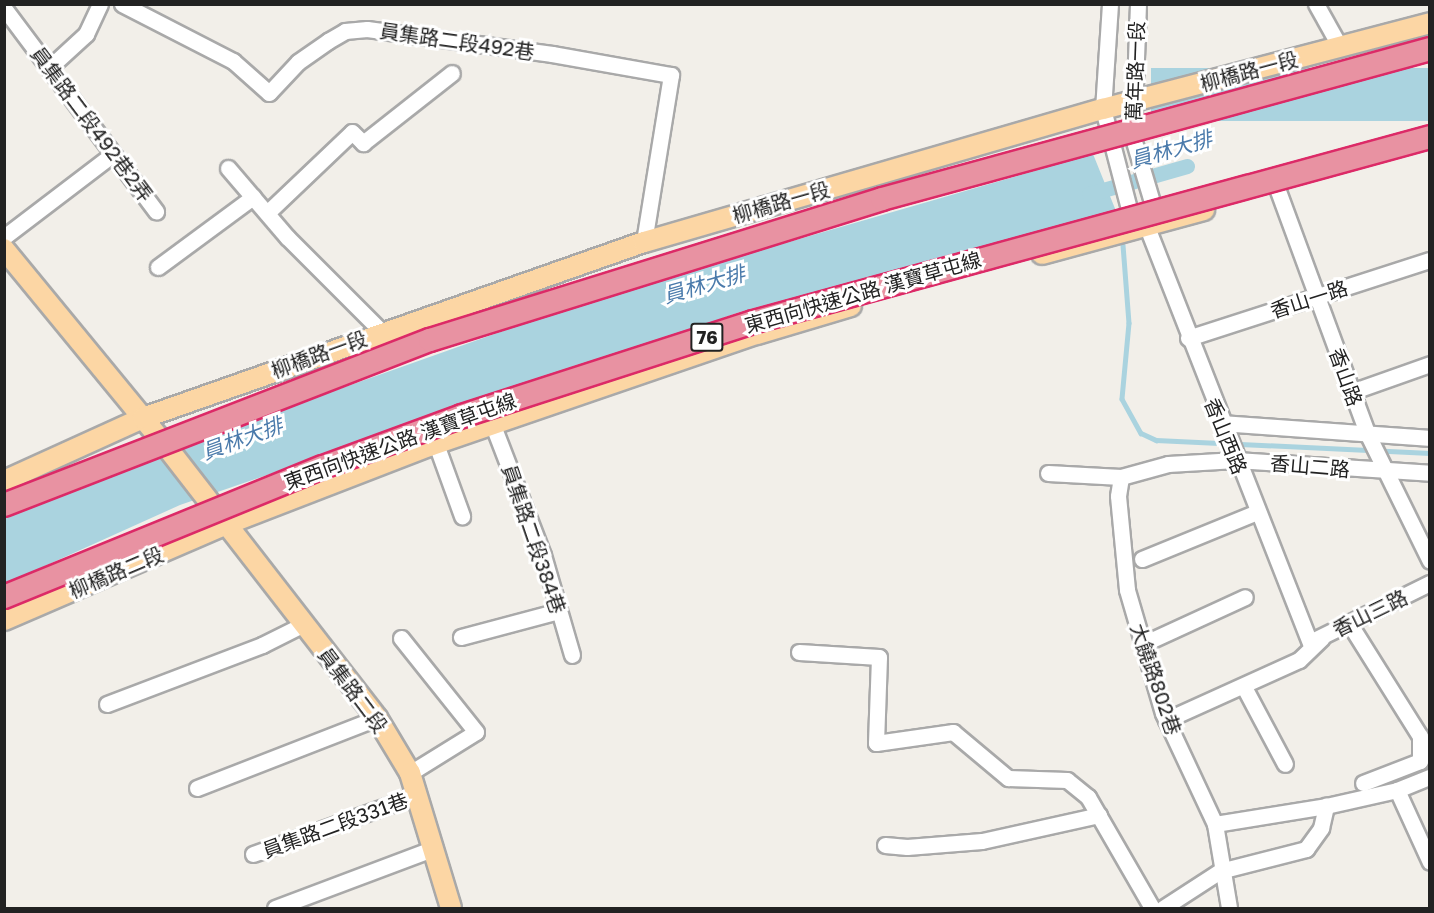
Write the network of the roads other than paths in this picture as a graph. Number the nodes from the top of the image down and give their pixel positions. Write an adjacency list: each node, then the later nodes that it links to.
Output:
1 (100, 4): 10 (street)
2 (122, 4): 24 (street, 員集路二段492巷)
3 (1110, 4): 13 (street, 萬年路一段)
4 (1138, 4): 12 (street, 萬年路一段)
5 (1316, 4): 8 (street)
6 (4, 8): 10 (street, 員集路二段492巷2弄)
7 (1430, 22): 8 (main road, 柳橋路一段)
8 (1340, 47): 12 (main road, 柳橋路一段)
9 (1430, 50): 45 (highway, bridge)
10 (50, 67): 16 (street, 員集路二段492巷2弄)
11 (452, 73): 21 (street)
12 (1131, 103): 13 (main road, 柳橋路一段); 22 (street, 萬年路一段)
13 (1103, 109): 22 (street, 萬年路一段); 24 (main road, 柳橋路一段)
14 (1430, 137): 52 (highway, 東西向快速公路 漢寶草屯線 / 76, bridge)
15 (1430, 147): 18 (main road)
16 (113, 154): 20 (street, 員集路二段492巷2弄); 23 (street)
17 (228, 168): 19 (street)
18 (1277, 188): 22 (main road); 28 (street, 香山路)
19 (253, 197): 21 (street); 27 (street)
20 (156, 212)
21 (267, 213): 29 (street)
22 (1147, 227): 30 (street, 香山西路); 34 (main road)
23 (4, 237)
24 (644, 242): 29 (main road, 柳橋路一段)
25 (4, 249): 33 (main road)
26 (1430, 260): 28 (street, 香山一路)
27 (158, 267)
28 (1317, 296): 30 (street, 香山一路); 32 (street, 香山路)
29 (382, 332): 33 (main road, 柳橋路一段)
30 (1188, 338): 35 (street, 香山西路)
31 (1430, 364): 32 (street)
32 (1351, 392): 36 (street, 香山路)
33 (143, 418): 44 (main road); 48 (main road, 員集路二段)
34 (492, 423): 38 (main road); 54 (street, 員集路二段384巷)
35 (1221, 423): 36 (street, 香山二路); 39 (street, 香山西路)
36 (1368, 435): 37 (street, 香山二路); 41 (street, 香山路)
37 (1430, 438)
38 (436, 444): 47 (street); 48 (main road)
39 (1236, 460): 41 (street, 香山二路); 43 (street, 香山二路); 46 (street, 香山西路)
40 (1048, 472): 43 (street, 香山二路)
41 (1386, 472): 42 (street, 香山二路); 50 (street, 香山路)
42 (1430, 473)
43 (1121, 477): 62 (street, 大饒路802巷)
44 (4, 481)
45 (4, 505)
46 (1257, 512): 49 (street); 61 (street, 香山西路)
47 (462, 516)
48 (227, 524): 55 (main road, 柳橋路二段); 57 (main road, 員集路二段)
49 (1143, 559)
50 (1430, 561)
51 (1430, 584): 56 (street, 香山三路)
52 (4, 597)
53 (1245, 597): 62 (street)
54 (559, 611): 59 (street); 64 (street, 員集路二段384巷)
55 (4, 620)
56 (1349, 623): 58 (street, 香山三路); 72 (street)
57 (302, 625): 66 (street); 67 (main road, 員集路二段)
58 (1325, 635): 61 (street, 香山三路); 65 (street)
59 (462, 637)
60 (401, 638): 70 (street)
61 (1310, 642)
62 (1143, 644): 68 (street, 大饒路802巷)
63 (799, 652): 77 (street)
64 (572, 655)
65 (1244, 687): 68 (street); 69 (street)
66 (107, 704)
67 (377, 718): 70 (main road, 員集路二段); 73 (street)
68 (1166, 720): 78 (street, 大饒路802巷)
69 (1285, 764)
70 (410, 773): 75 (main road, 員集路二段)
71 (1430, 777): 74 (street)
72 (1363, 783)
73 (196, 788)
74 (1397, 790): 76 (street); 82 (street)
75 (417, 795): 80 (main road, 員集路二段); 81 (street, 員集路二段331巷)
76 (1326, 806): 78 (street); 83 (street)
77 (1099, 815): 79 (street); 86 (street)
78 (1215, 824): 83 (street, 大饒路802巷)
79 (885, 844)
80 (432, 849): 84 (street); 85 (main road, 員集路二段)
81 (253, 854)
82 (1430, 862)
83 (1220, 872): 87 (street); 88 (street, 大饒路802巷)
84 (275, 909)
85 (451, 909)
86 (1152, 909)
87 (1163, 909)
88 (1229, 909)

